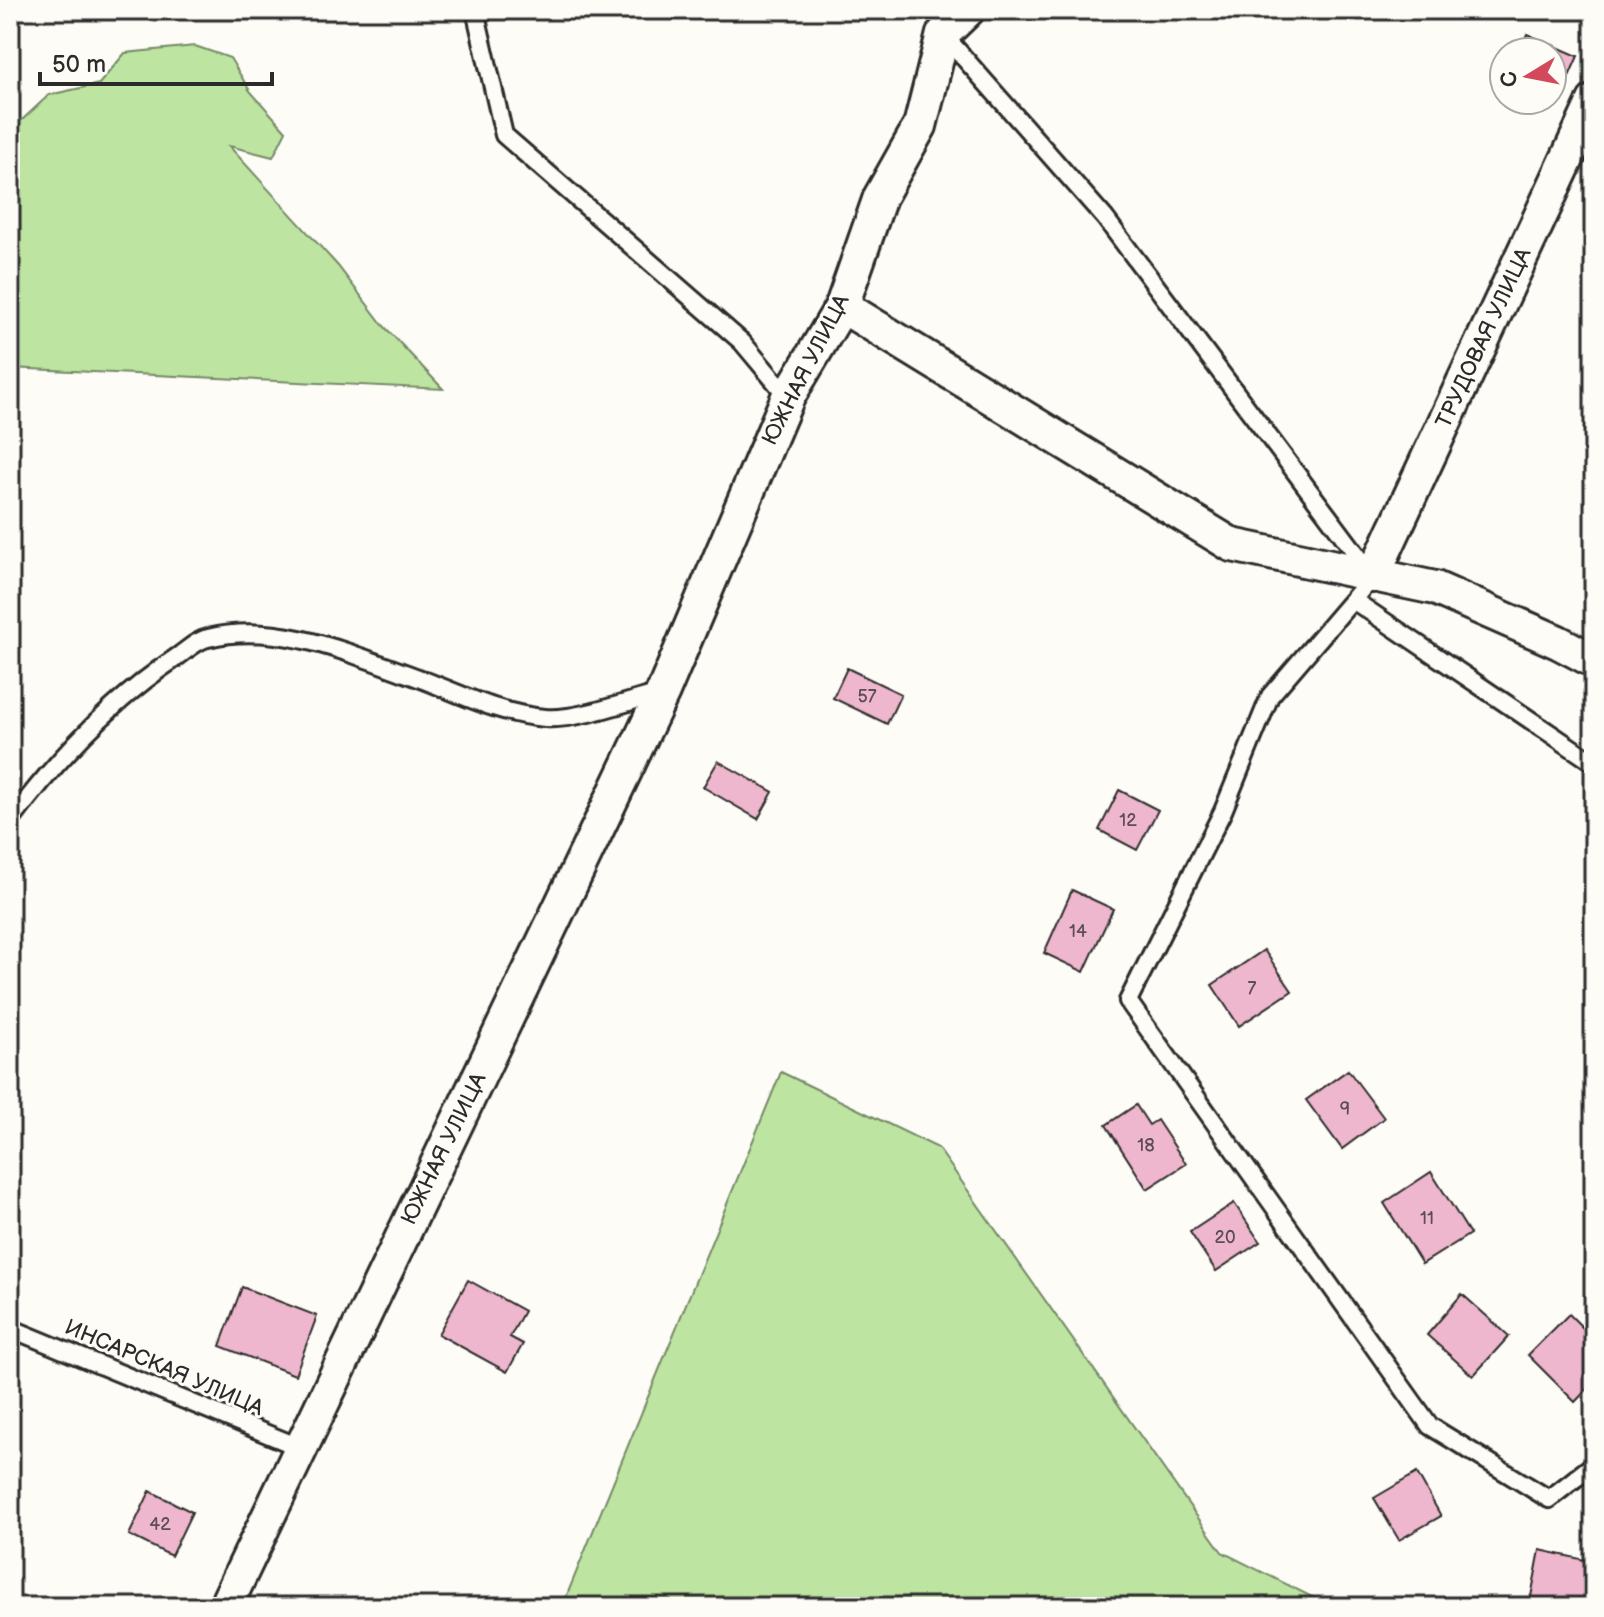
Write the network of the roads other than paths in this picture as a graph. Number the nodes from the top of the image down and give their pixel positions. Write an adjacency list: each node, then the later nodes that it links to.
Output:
1 (475, 10): 6 (lane)
2 (968, 10): 3 (street)
3 (943, 34): 5 (street, ЮЖНАЯ УЛИЦА); 7 (lane)
4 (1594, 101): 7 (street, ТРУДОВАЯ УЛИЦА)
5 (842, 306): 6 (street, ЮЖНАЯ УЛИЦА); 7 (street)
6 (788, 397): 9 (street, ЮЖНАЯ УЛИЦА)
7 (1363, 588): 8 (street); 10 (lane); 14 (lane)
8 (1594, 661)
9 (663, 692): 11 (lane); 13 (street, ЮЖНАЯ УЛИЦА)
10 (1594, 763)
11 (10, 822)
12 (10, 1328): 13 (lane, ИНСАРСКАЯ УЛИЦА)
13 (301, 1448): 15 (street, ЮЖНАЯ УЛИЦА)
14 (1594, 1464)
15 (225, 1607)

